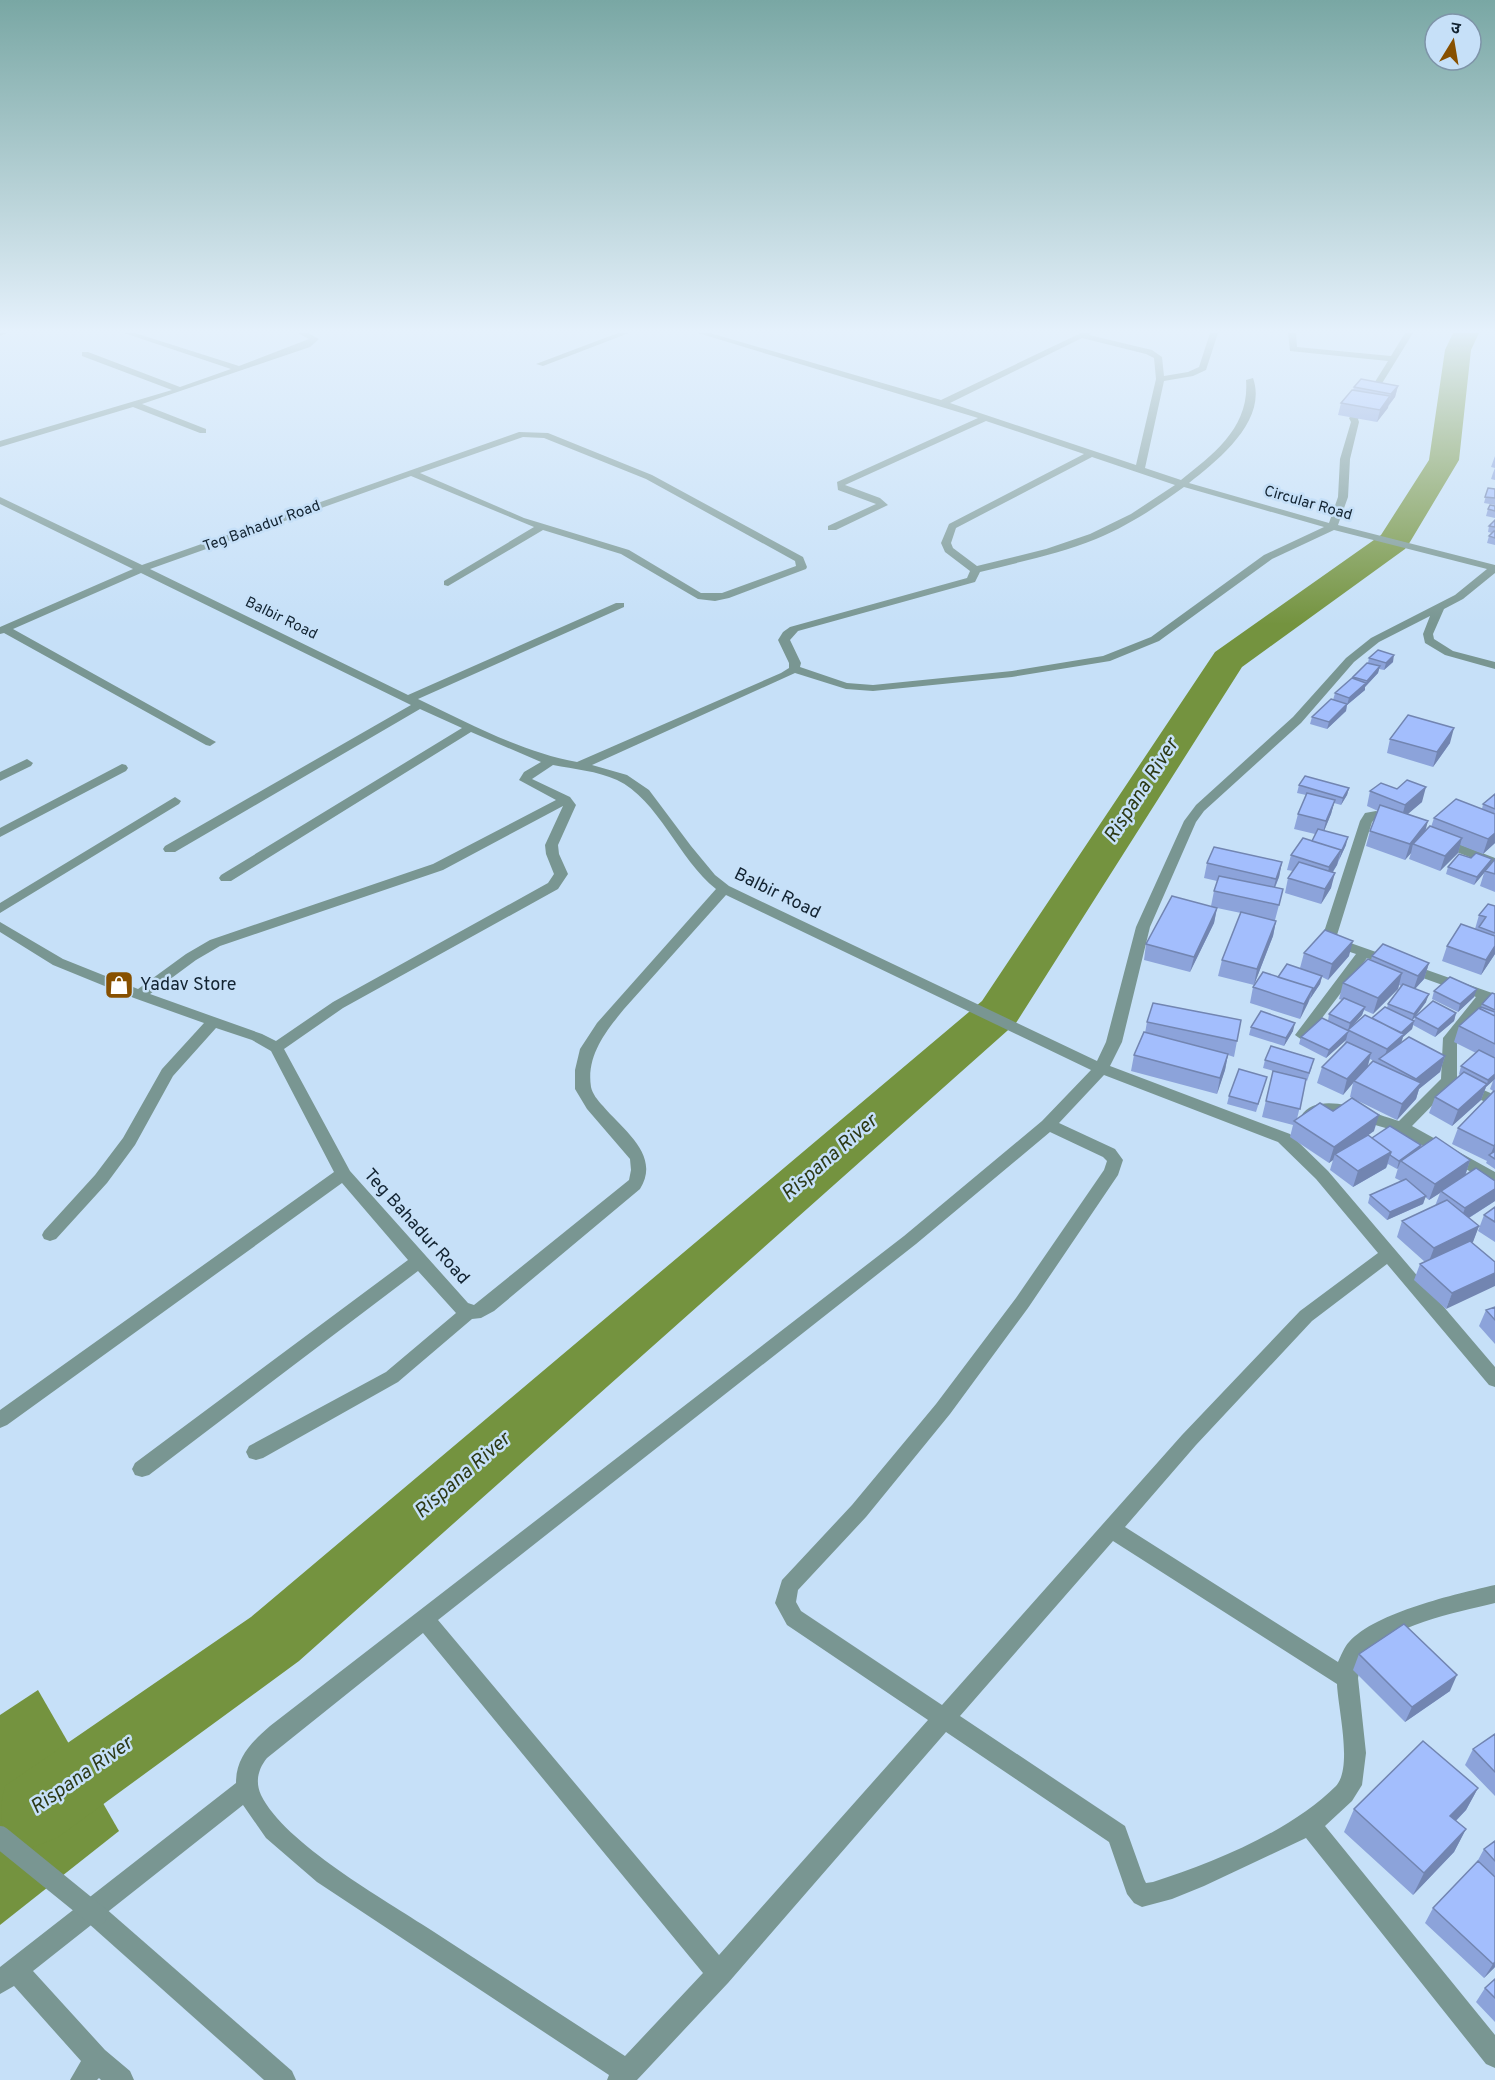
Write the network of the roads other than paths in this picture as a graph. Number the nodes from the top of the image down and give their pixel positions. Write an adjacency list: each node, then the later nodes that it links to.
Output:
1 (46, 430): 7 (street)
2 (959, 430): 15 (street)
3 (1023, 430): 8 (street, Circular Road)
4 (1149, 430): 9 (street)
5 (1238, 430): 11 (street)
6 (1353, 430): 14 (street)
7 (0, 444)
8 (1092, 453): 9 (street, Circular Road); 18 (street)
9 (1140, 469): 11 (street, Circular Road)
10 (411, 473): 13 (street); 13 (street, Teg Bahadur Road); 17 (street, Teg Bahadur Road)
11 (1182, 484): 14 (street, Circular Road); 18 (street)
12 (0, 500): 17 (street, Balbir Road)
13 (541, 527): 19 (street)
14 (1333, 527): 16 (street, Circular Road); 24 (street)
15 (832, 528)
16 (1495, 568): 21 (street)
17 (141, 569): 22 (street, Teg Bahadur Road); 25 (street, Balbir Road)
18 (975, 570): 24 (street)
19 (448, 583)
20 (620, 605): 25 (street)
21 (1440, 606): 23 (street); 50 (street)
22 (3, 630): 27 (street, Teg Bahadur Road)
23 (1495, 666)
24 (794, 669): 30 (street)
25 (413, 702): 26 (street, Balbir Road); 38 (street)
26 (470, 728): 28 (street, Balbir Road); 40 (street)
27 (210, 742)
28 (551, 761): 30 (street, Balbir Road); 33 (street)
29 (27, 763): 32 (street)
30 (579, 766): 41 (street, Balbir Road)
31 (122, 768): 36 (street)
32 (0, 777)
33 (566, 800): 45 (street); 49 (street)
34 (175, 801): 42 (street)
35 (1411, 829): 44 (street)
36 (0, 833)
37 (1432, 837): 39 (street)
38 (170, 849)
39 (1495, 863)
40 (226, 878)
41 (724, 889): 50 (street, Balbir Road); 61 (street)
42 (0, 909)
43 (0, 926): 45 (street)
44 (1364, 953): 46 (street); 48 (street)
45 (139, 995): 47 (street)
46 (1490, 997): 51 (street)
47 (213, 1021): 49 (street); 58 (street)
48 (1302, 1035)
49 (276, 1048): 56 (street, Teg Bahadur Road)
50 (1101, 1069): 53 (street); 55 (street, Balbir Road)
51 (1449, 1080): 52 (street); 54 (street)
52 (1495, 1101)
53 (1048, 1125): 68 (street); 70 (street)
54 (1402, 1127): 55 (street); 57 (street)
55 (1284, 1138): 59 (street)
56 (343, 1174): 60 (street, Teg Bahadur Road); 63 (street)
57 (1495, 1179)
58 (50, 1235)
59 (1389, 1254): 62 (street); 66 (street)
60 (419, 1261): 61 (street, Teg Bahadur Road); 65 (street)
61 (465, 1310): 64 (street)
62 (1495, 1380)
63 (0, 1420)
64 (255, 1452)
65 (142, 1469)
66 (1111, 1528): 69 (street); 70 (street)
67 (1495, 1594): 69 (street)
68 (424, 1619): 71 (street); 74 (street)
69 (1348, 1680): 72 (street)
70 (945, 1720): 72 (street); 74 (street)
71 (247, 1788): 75 (street); 78 (street)
72 (1309, 1824): 76 (street)
73 (0, 1837): 81 (street, bridge)
74 (719, 1974): 78 (street)
75 (8, 1976): 77 (street)
76 (1495, 2055)
77 (96, 2059): 79 (street); 80 (street)
78 (624, 2076)
79 (83, 2080)
80 (121, 2080)
81 (283, 2080)

